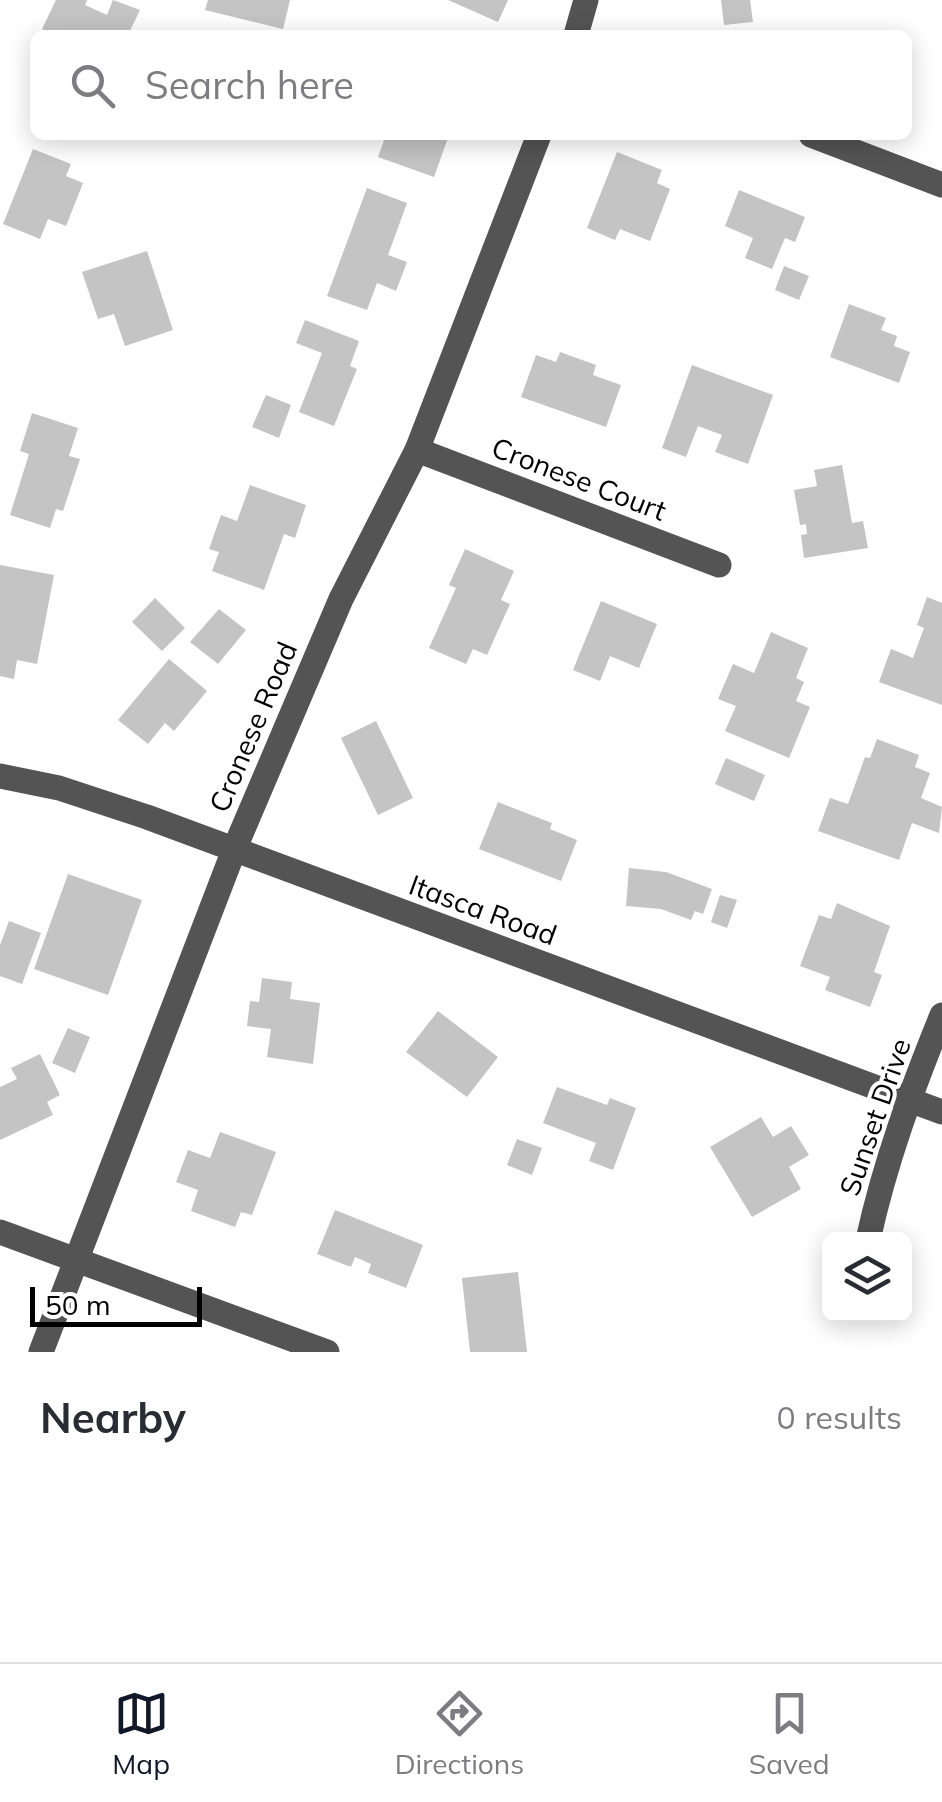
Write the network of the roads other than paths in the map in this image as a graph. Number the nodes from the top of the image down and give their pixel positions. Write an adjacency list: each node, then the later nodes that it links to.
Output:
1 (586, 0): 2 (street)
2 (577, 30)
3 (537, 140): 6 (street, Cronese Road)
4 (824, 140): 5 (street)
5 (942, 185)
6 (417, 450): 7 (street, Cronese Court); 9 (street, Cronese Road)
7 (719, 564)
8 (0, 776): 9 (street, Itasca Road)
9 (234, 850): 11 (street, Itasca Road); 15 (street, Cronese Road)
10 (942, 1015): 11 (street, Sunset Drive)
11 (908, 1099): 12 (street, Itasca Road); 14 (street, Sunset Drive)
12 (942, 1112)
13 (0, 1232): 15 (street)
14 (870, 1232)
15 (75, 1261): 16 (street, Cronese Road); 17 (street)
16 (42, 1352)
17 (327, 1352)

